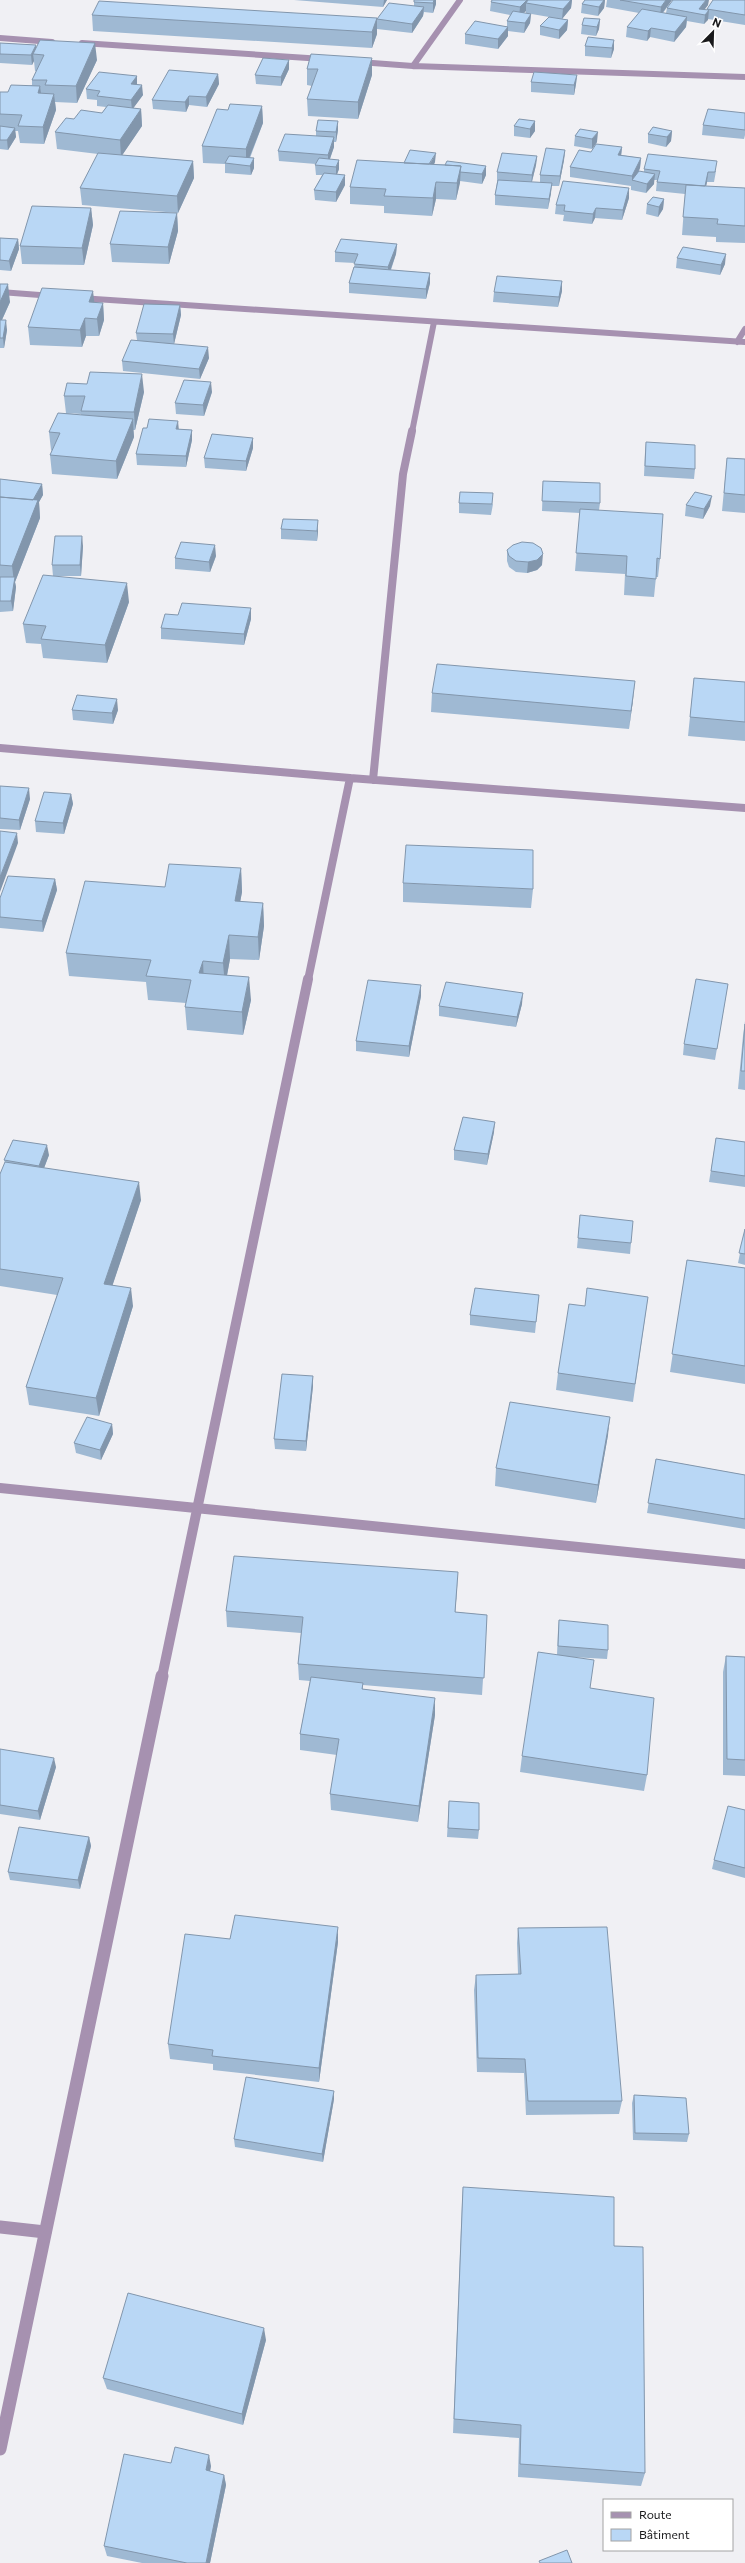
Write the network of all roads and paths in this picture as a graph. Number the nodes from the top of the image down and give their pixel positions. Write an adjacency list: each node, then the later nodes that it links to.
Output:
1 (460, 0): 7 (street)
2 (0, 38): 3 (street)
3 (61, 42)
4 (76, 43): 5 (street)
5 (331, 60)
6 (353, 61): 7 (street)
7 (412, 66): 8 (street)
8 (745, 76)
9 (0, 292): 10 (street)
10 (60, 297)
11 (75, 298): 12 (street)
12 (434, 322): 14 (street); 18 (street)
13 (745, 330): 14 (street)
14 (737, 342): 15 (street)
15 (745, 342)
16 (0, 748): 17 (street)
17 (350, 778): 18 (street); 21 (street)
18 (373, 780): 19 (street)
19 (745, 808)
20 (0, 1488): 21 (street)
21 (196, 1509): 22 (street); 24 (street)
22 (745, 1564)
23 (0, 2227): 24 (street)
24 (45, 2232): 25 (street)
25 (0, 2449)

